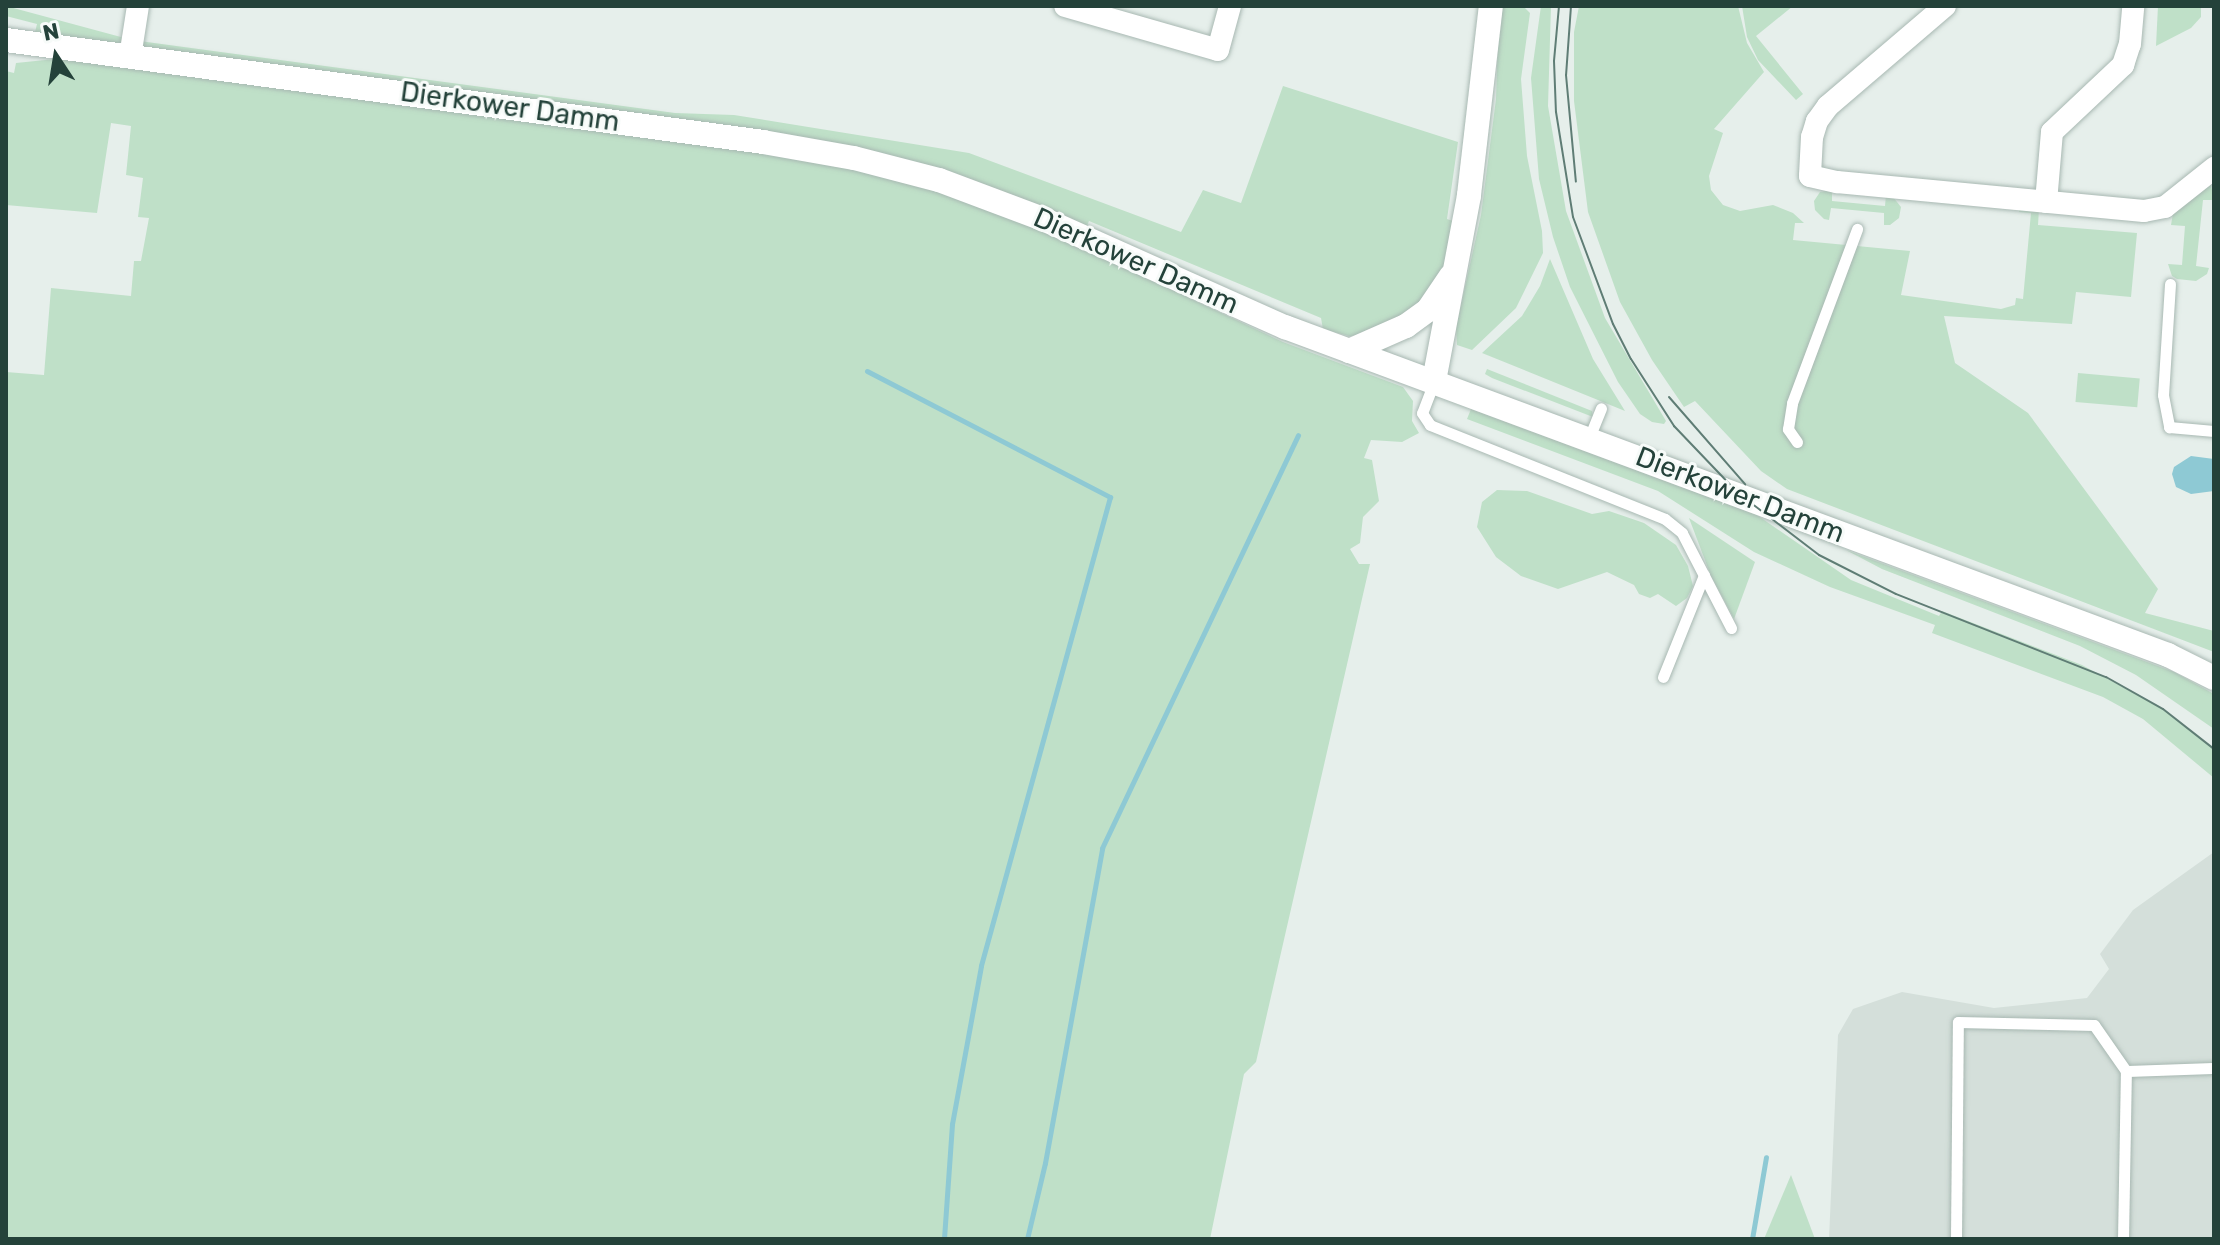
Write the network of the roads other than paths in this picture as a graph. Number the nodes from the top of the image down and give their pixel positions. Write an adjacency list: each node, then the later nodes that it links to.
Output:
1 (138, 6): 8 (street)
2 (1065, 6): 3 (street)
3 (1230, 6)
4 (1491, 6): 12 (street)
5 (1945, 6): 10 (street)
6 (2133, 6): 10 (street)
7 (6, 40): 8 (street, Dierkower Damm)
8 (130, 57): 14 (street, Dierkower Damm)
9 (2214, 168): 10 (street)
10 (2046, 202)
11 (1857, 229): 19 (lane)
12 (1457, 268): 14 (street); 15 (street)
13 (2170, 284): 17 (lane)
14 (1349, 351): 15 (street, Dierkower Damm)
15 (1434, 381): 18 (street, Dierkower Damm); 20 (lane)
16 (1601, 408): 18 (lane)
17 (2214, 431)
18 (1589, 438): 23 (street, Dierkower Damm)
19 (1797, 442)
20 (1704, 575): 21 (lane); 22 (lane)
21 (1731, 628)
22 (1663, 677)
23 (2214, 678)
24 (2214, 1068): 25 (lane)
25 (2126, 1071): 26 (lane); 27 (lane)
26 (1956, 1239)
27 (2123, 1239)

